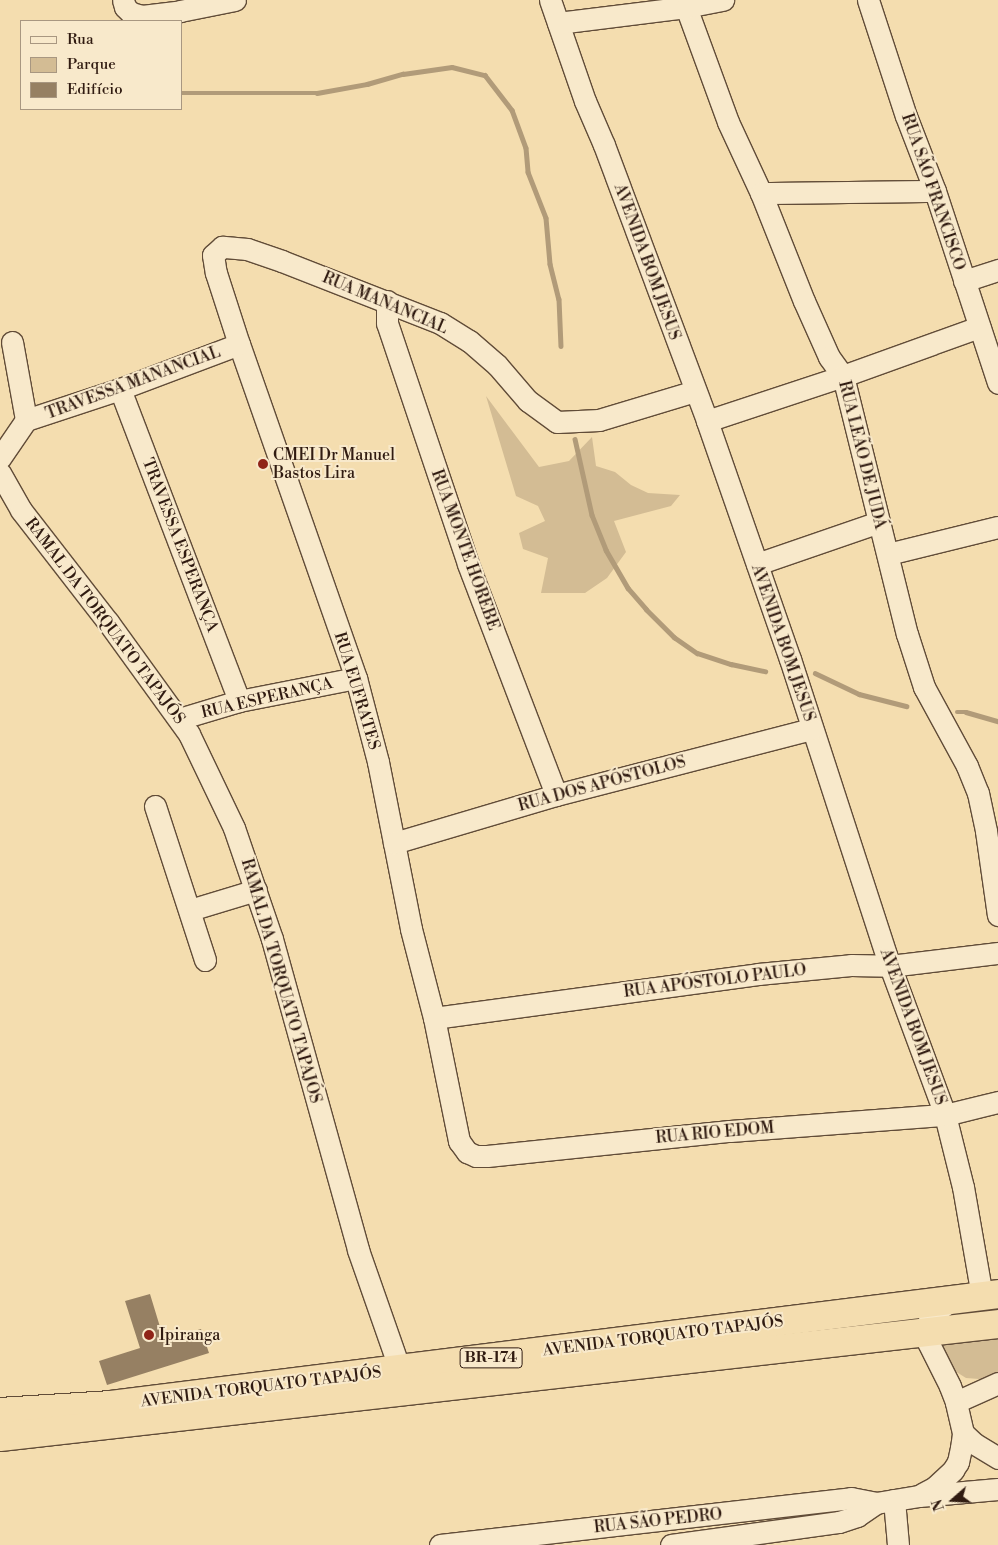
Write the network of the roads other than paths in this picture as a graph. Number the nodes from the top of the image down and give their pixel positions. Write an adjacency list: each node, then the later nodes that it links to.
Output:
1 (123, 0): 2 (street)
2 (235, 0)
3 (550, 0): 7 (street, AVENIDA BOM JESUS)
4 (723, 0): 6 (street)
5 (868, 0): 8 (street, RUA SÃO FRANCISCO)
6 (686, 7): 7 (street); 9 (street, RUA LEÃO DE JUDÁ)
7 (558, 23): 20 (street, AVENIDA BOM JESUS)
8 (935, 191): 9 (street); 12 (street, RUA SÃO FRANCISCO)
9 (761, 193): 17 (street, RUA LEÃO DE JUDÁ)
10 (998, 270): 12 (street)
11 (216, 273): 13 (street, RUA MANANCIAL); 16 (street, RUA EUFRATES)
12 (964, 281): 14 (street, RUA SÃO FRANCISCO)
13 (387, 302): 20 (street, RUA MANANCIAL); 33 (street, RUA MONTE HOREBE)
14 (979, 327): 17 (street); 18 (street, RUA SÃO FRANCISCO)
15 (12, 342): 21 (street, TRAVESSA MANANCIAL)
16 (239, 344): 19 (street, TRAVESSA MANANCIAL); 29 (street, RUA EUFRATES)
17 (843, 376): 22 (street); 25 (street, RUA LEÃO DE JUDÁ)
18 (998, 383)
19 (120, 390): 21 (street, TRAVESSA MANANCIAL); 30 (street, TRAVESSA ESPERANÇA)
20 (695, 391): 22 (street, AVENIDA BOM JESUS)
21 (26, 420): 23 (street, TRAVESSA MANANCIAL)
22 (706, 421): 28 (street, AVENIDA BOM JESUS)
23 (0, 458)
24 (0, 473): 31 (street, RAMAL DA TORQUATO TAPAJÓS)
25 (879, 522): 27 (street, RUA LEÃO DE JUDÁ); 28 (street)
26 (998, 526): 27 (street)
27 (888, 554): 38 (street, RUA LEÃO DE JUDÁ)
28 (756, 564): 32 (street, AVENIDA BOM JESUS)
29 (356, 678): 30 (street, RUA ESPERANÇA); 35 (street, RUA EUFRATES)
30 (240, 701): 31 (street, RUA ESPERANÇA)
31 (179, 719): 36 (street, RAMAL DA TORQUATO TAPAJÓS)
32 (812, 729): 33 (street, RUA DOS APÓSTOLOS); 41 (street, AVENIDA BOM JESUS)
33 (556, 794): 35 (street, RUA DOS APÓSTOLOS)
34 (154, 806): 37 (street)
35 (394, 843): 42 (street, RUA EUFRATES)
36 (256, 890): 37 (street); 50 (street, RAMAL DA TORQUATO TAPAJÓS)
37 (190, 910): 40 (street)
38 (998, 915)
39 (998, 953): 41 (street, RUA APÓSTOLO PAULO)
40 (205, 960)
41 (890, 966): 42 (street, RUA APÓSTOLO PAULO); 44 (street, AVENIDA BOM JESUS)
42 (434, 1018): 45 (street, RUA EUFRATES)
43 (998, 1102): 44 (street, RUA RIO EDOM)
44 (945, 1115): 45 (street, RUA RIO EDOM); 46 (street, AVENIDA BOM JESUS)
45 (453, 1121)
46 (990, 1295): 47 (highway, AVENIDA TORQUATO TAPAJÓS / BR-174)
47 (952, 1300): 49 (street); 50 (highway, AVENIDA TORQUATO TAPAJÓS / BR-174)
48 (998, 1324): 49 (highway, AVENIDA TORQUATO TAPAJÓS / BR-174)
49 (926, 1333): 52 (street); 55 (highway, AVENIDA TORQUATO TAPAJÓS / BR-174)
50 (400, 1370): 53 (highway, AVENIDA TORQUATO TAPAJÓS / BR-174)
51 (998, 1383): 52 (street)
52 (956, 1402): 54 (street)
53 (0, 1412)
54 (963, 1433): 56 (street); 58 (street)
55 (0, 1437)
56 (998, 1458)
57 (998, 1489): 58 (street, RUA SÃO PEDRO)
58 (919, 1496): 59 (street, RUA SÃO PEDRO)
59 (885, 1502): 60 (street, RUA SÃO PEDRO); 61 (street, RUA SÃO PEDRO); 65 (street)
60 (762, 1509): 61 (street); 62 (street, RUA SÃO PEDRO)
61 (764, 1539): 64 (street, RUA SÃO PEDRO)
62 (467, 1543): 63 (street, RUA SÃO PEDRO)
63 (440, 1545)
64 (671, 1545)
65 (898, 1545)

